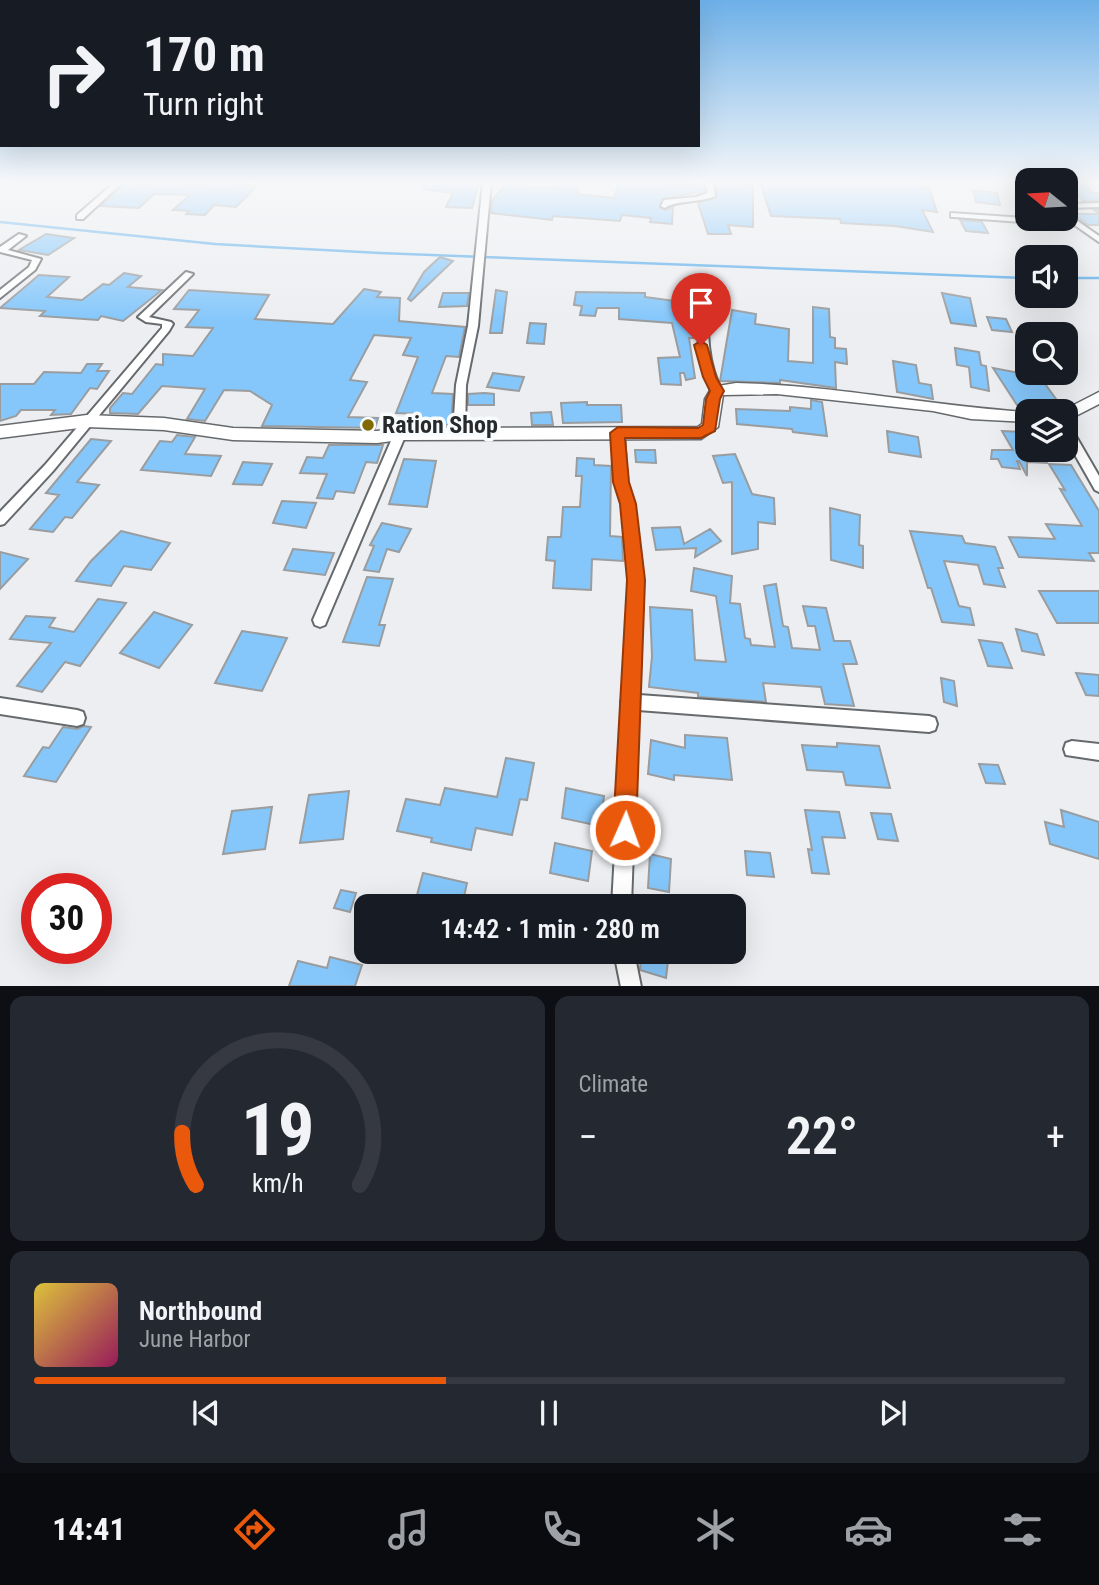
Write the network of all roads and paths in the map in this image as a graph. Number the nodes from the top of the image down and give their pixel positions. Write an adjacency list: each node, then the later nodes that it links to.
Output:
1 (483, 228): 5 (street)
2 (1083, 228): 4 (street)
3 (22, 236): 7 (street)
4 (1099, 240)
5 (480, 257): 17 (street)
6 (189, 274): 13 (street)
7 (0, 295)
8 (704, 301): 9 (street)
9 (717, 391): 12 (main road); 15 (main road)
10 (1099, 397): 11 (main road)
11 (1078, 409)
12 (1015, 416)
13 (87, 421): 14 (main road); 16 (main road); 20 (street)
14 (0, 432)
15 (618, 433): 17 (main road); 22 (street)
16 (400, 434): 17 (main road); 21 (street)
17 (459, 434)
18 (1078, 450): 19 (street)
19 (1099, 487)
20 (0, 520)
21 (320, 620)
22 (629, 702): 25 (street); 28 (street)
23 (0, 706): 24 (street)
24 (77, 718)
25 (929, 724)
26 (1072, 749): 27 (street)
27 (1099, 752)
28 (622, 894)
29 (626, 964): 30 (street)
30 (631, 986)

